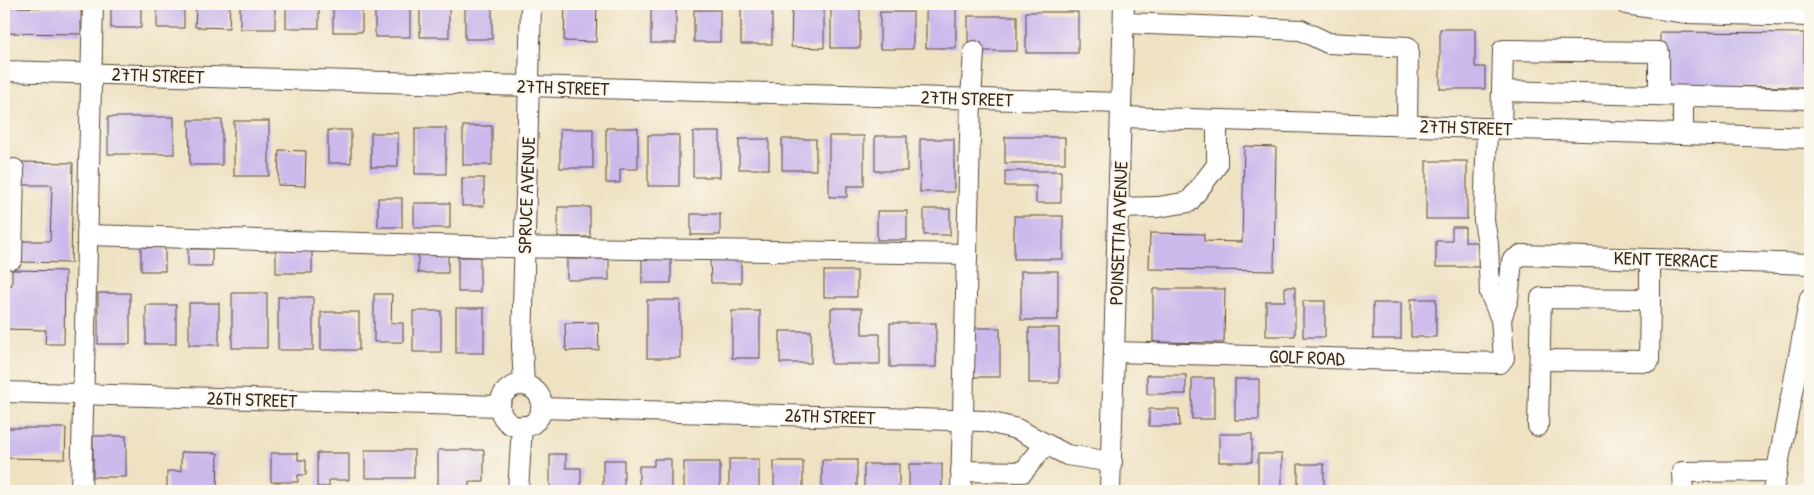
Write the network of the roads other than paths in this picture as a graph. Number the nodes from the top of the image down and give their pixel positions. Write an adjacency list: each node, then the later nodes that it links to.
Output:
1 (93, 4): 8 (street)
2 (531, 4): 9 (street, SPRUCE AVENUE)
3 (1626, 4): 5 (street)
4 (1124, 13): 15 (street, POINSETTIA AVENUE); 17 (street)
5 (1810, 16)
6 (974, 51): 13 (street)
7 (4, 71): 8 (street, 27TH STREET)
8 (91, 74): 9 (street, 27TH STREET); 24 (street)
9 (529, 86): 13 (street, 27TH STREET); 25 (street, SPRUCE AVENUE)
10 (1502, 91): 11 (street); 11 (street); 18 (street)
11 (1659, 95): 12 (street)
12 (1683, 96): 14 (street); 19 (street)
13 (971, 98): 15 (street, 27TH STREET); 26 (street)
14 (1810, 100)
15 (1121, 110): 16 (street, 27TH STREET); 22 (street, POINSETTIA AVENUE)
16 (1218, 120): 17 (street, 27TH STREET); 22 (street)
17 (1407, 126): 18 (street, 27TH STREET)
18 (1494, 128): 19 (street, 27TH STREET); 32 (street)
19 (1683, 134): 20 (street, 27TH STREET)
20 (1810, 138)
21 (14, 169): 23 (street)
22 (1118, 208): 33 (street, POINSETTIA AVENUE)
23 (8, 214): 27 (street)
24 (87, 235): 25 (street); 37 (street)
25 (525, 247): 26 (street); 35 (street, SPRUCE AVENUE)
26 (967, 254): 40 (street)
27 (12, 259)
28 (1650, 259): 29 (street, KENT TERRACE); 30 (street); 32 (street, KENT TERRACE)
29 (1810, 264)
30 (1650, 298): 34 (street); 34 (street)
31 (1810, 300): 46 (street)
32 (1501, 319): 33 (street, GOLF ROAD)
33 (1115, 352): 44 (street, POINSETTIA AVENUE)
34 (1540, 360): 42 (street)
35 (524, 385): 38 (street); 39 (street)
36 (4, 392): 37 (street, 26TH STREET)
37 (83, 394): 38 (street, 26TH STREET); 47 (street)
38 (500, 406): 41 (street)
39 (541, 408): 40 (street, 26TH STREET); 41 (street)
40 (962, 420): 43 (street, 26TH STREET); 45 (street)
41 (522, 426): 48 (street)
42 (1538, 426)
43 (1046, 444): 44 (street, 26TH STREET); 45 (street)
44 (1112, 462): 50 (street, POINSETTIA AVENUE)
45 (961, 470): 49 (street)
46 (1777, 471): 51 (street); 52 (street)
47 (81, 491)
48 (518, 491)
49 (961, 491)
50 (1110, 491)
51 (1683, 491)
52 (1773, 491)

